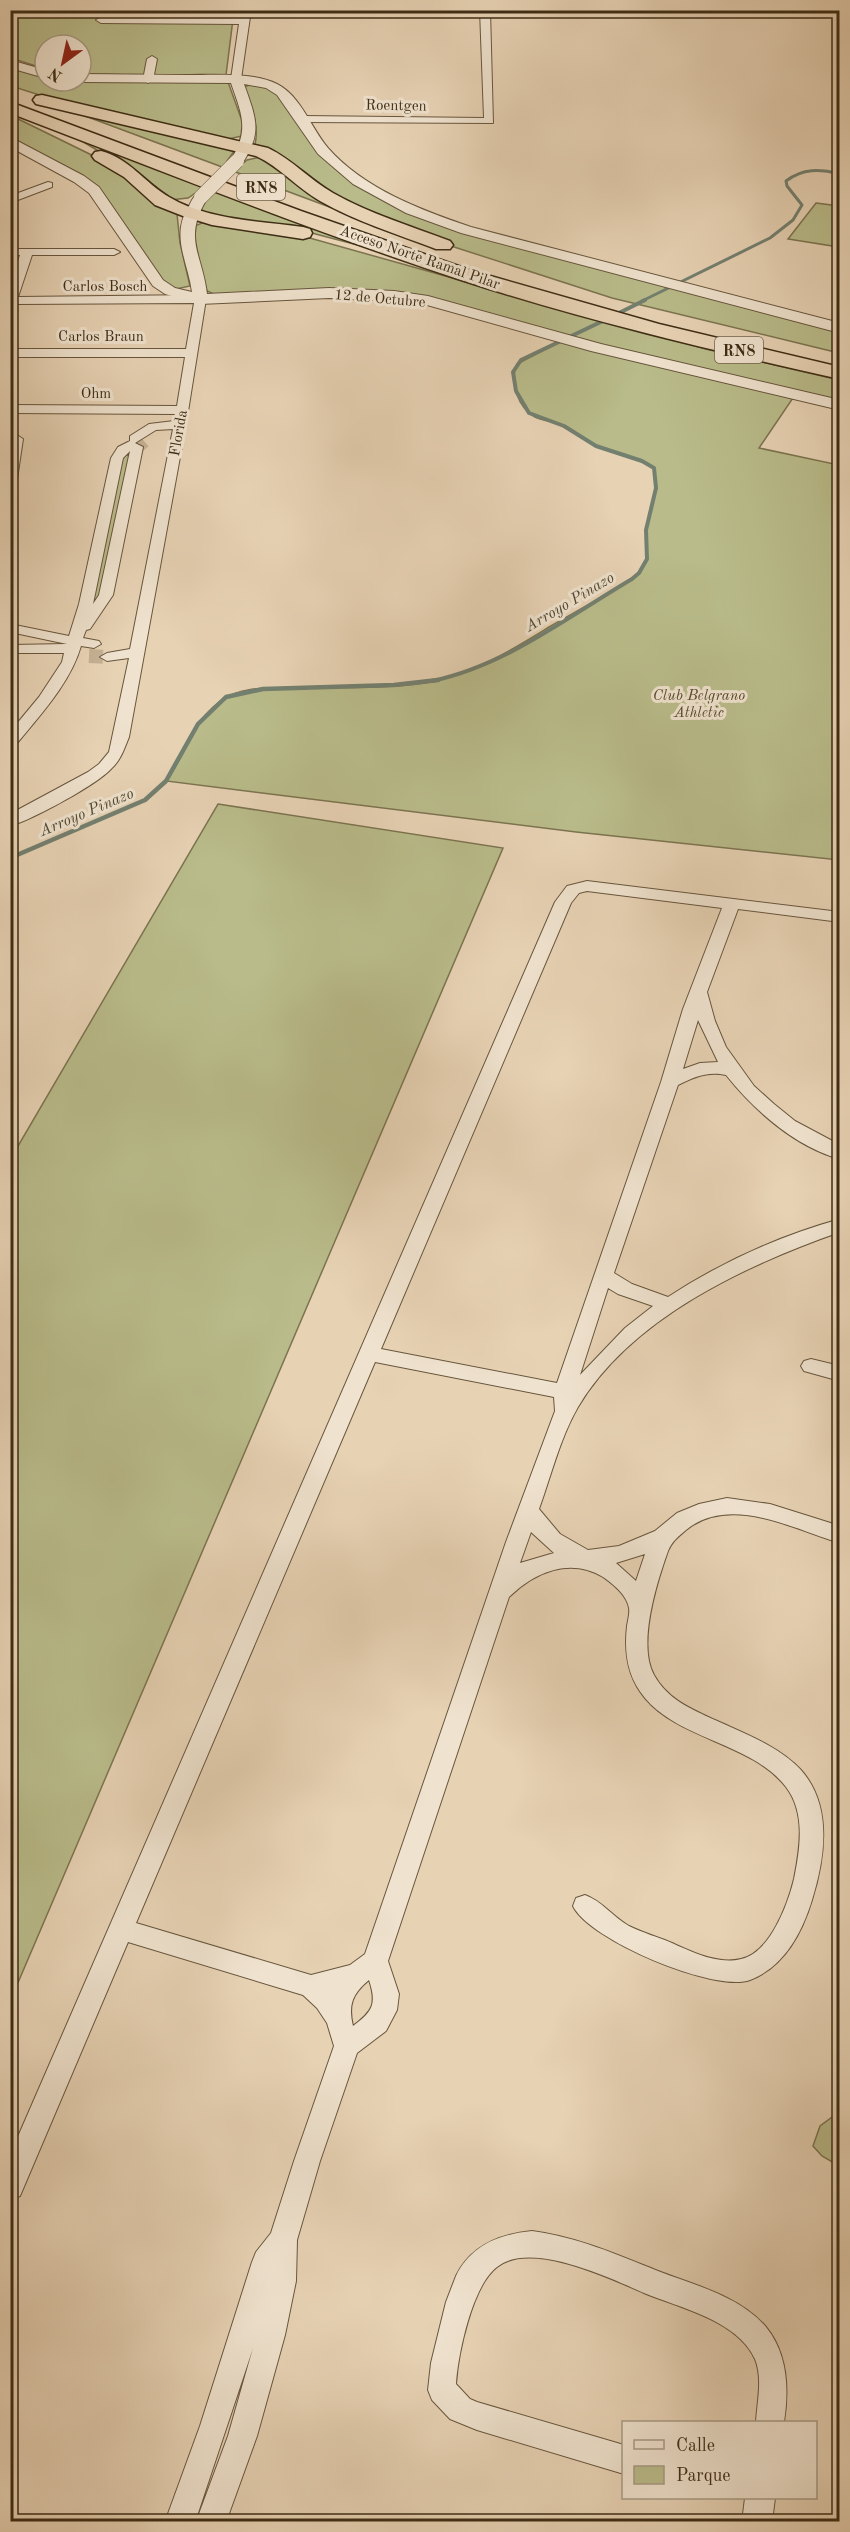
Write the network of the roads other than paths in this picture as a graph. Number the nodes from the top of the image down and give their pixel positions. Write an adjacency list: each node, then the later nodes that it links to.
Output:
1 (485, 10): 12 (street, Roentgen)
2 (245, 16): 3 (street); 8 (street)
3 (101, 20)
4 (152, 59): 9 (street)
5 (10, 64): 6 (street)
6 (33, 71)
7 (93, 78): 9 (street)
8 (236, 79): 9 (street); 12 (street); 14 (street)
9 (148, 80)
10 (10, 93): 14 (highway); 22 (highway, Acceso Norte Ramal Pilar / RN8)
11 (10, 109): 17 (highway); 21 (highway, Acceso Norte Ramal Pilar / RN8)
12 (303, 119): 27 (street)
13 (10, 141): 23 (street, 12 de Octubre)
14 (242, 154): 17 (street, bridge); 21 (highway)
15 (48, 186): 16 (street)
16 (10, 200)
17 (192, 212): 21 (highway); 23 (street, Florida)
18 (10, 252): 19 (street)
19 (27, 252): 20 (street); 24 (street)
20 (114, 252)
21 (467, 262): 22 (highway); 25 (highway, Acceso Norte Ramal Pilar / RN8)
22 (513, 275): 25 (highway, Acceso Norte Ramal Pilar / RN8)
23 (200, 299): 24 (street, Carlos Bosch); 29 (street, Florida); 32 (street, 12 de Octubre)
24 (11, 302)
25 (595, 306): 26 (highway, Acceso Norte Ramal Pilar / RN8)
26 (647, 320): 30 (highway, Acceso Norte Ramal Pilar / RN8); 31 (highway, Acceso Norte Ramal Pilar / RN8)
27 (840, 328)
28 (10, 353): 29 (street, Carlos Braun)
29 (192, 353): 34 (street, Florida)
30 (840, 360)
31 (840, 373)
32 (840, 405)
33 (10, 409): 34 (street, Ohm)
34 (176, 420): 38 (street); 42 (street, Florida)
35 (17, 439): 36 (street)
36 (10, 479)
37 (10, 628): 38 (street)
38 (74, 647): 39 (street); 40 (street); 43 (street)
39 (10, 649)
40 (92, 650)
41 (109, 651): 42 (street)
42 (136, 653): 44 (street, Florida)
43 (10, 742)
44 (10, 821)
45 (732, 904): 46 (street); 47 (street); 54 (street)
46 (840, 917)
47 (699, 992): 48 (street); 49 (street)
48 (732, 1071): 49 (street); 50 (street)
49 (670, 1082): 52 (street)
50 (840, 1153)
51 (840, 1225): 53 (street)
52 (603, 1275): 53 (street); 57 (street)
53 (669, 1305): 57 (street)
54 (369, 1354): 57 (street); 65 (street)
55 (811, 1366): 56 (street)
56 (840, 1374)
57 (569, 1399): 58 (street)
58 (528, 1510): 61 (street); 62 (street)
59 (840, 1535): 60 (street)
60 (663, 1537): 61 (street); 63 (street)
61 (586, 1559): 62 (street); 63 (street)
62 (500, 1593): 66 (street)
63 (640, 1607): 64 (street)
64 (585, 1906)
65 (123, 1930): 67 (street); 70 (street)
66 (365, 1968): 67 (street); 68 (street); 69 (street)
67 (311, 1986): 68 (street)
68 (336, 2015): 69 (street)
69 (347, 2046): 71 (street)
70 (10, 2187)
71 (284, 2240): 75 (street); 76 (street)
72 (770, 2421): 73 (street)
73 (622, 2459)
74 (760, 2499): 77 (street)
75 (180, 2522)
76 (211, 2522)
77 (757, 2522)

